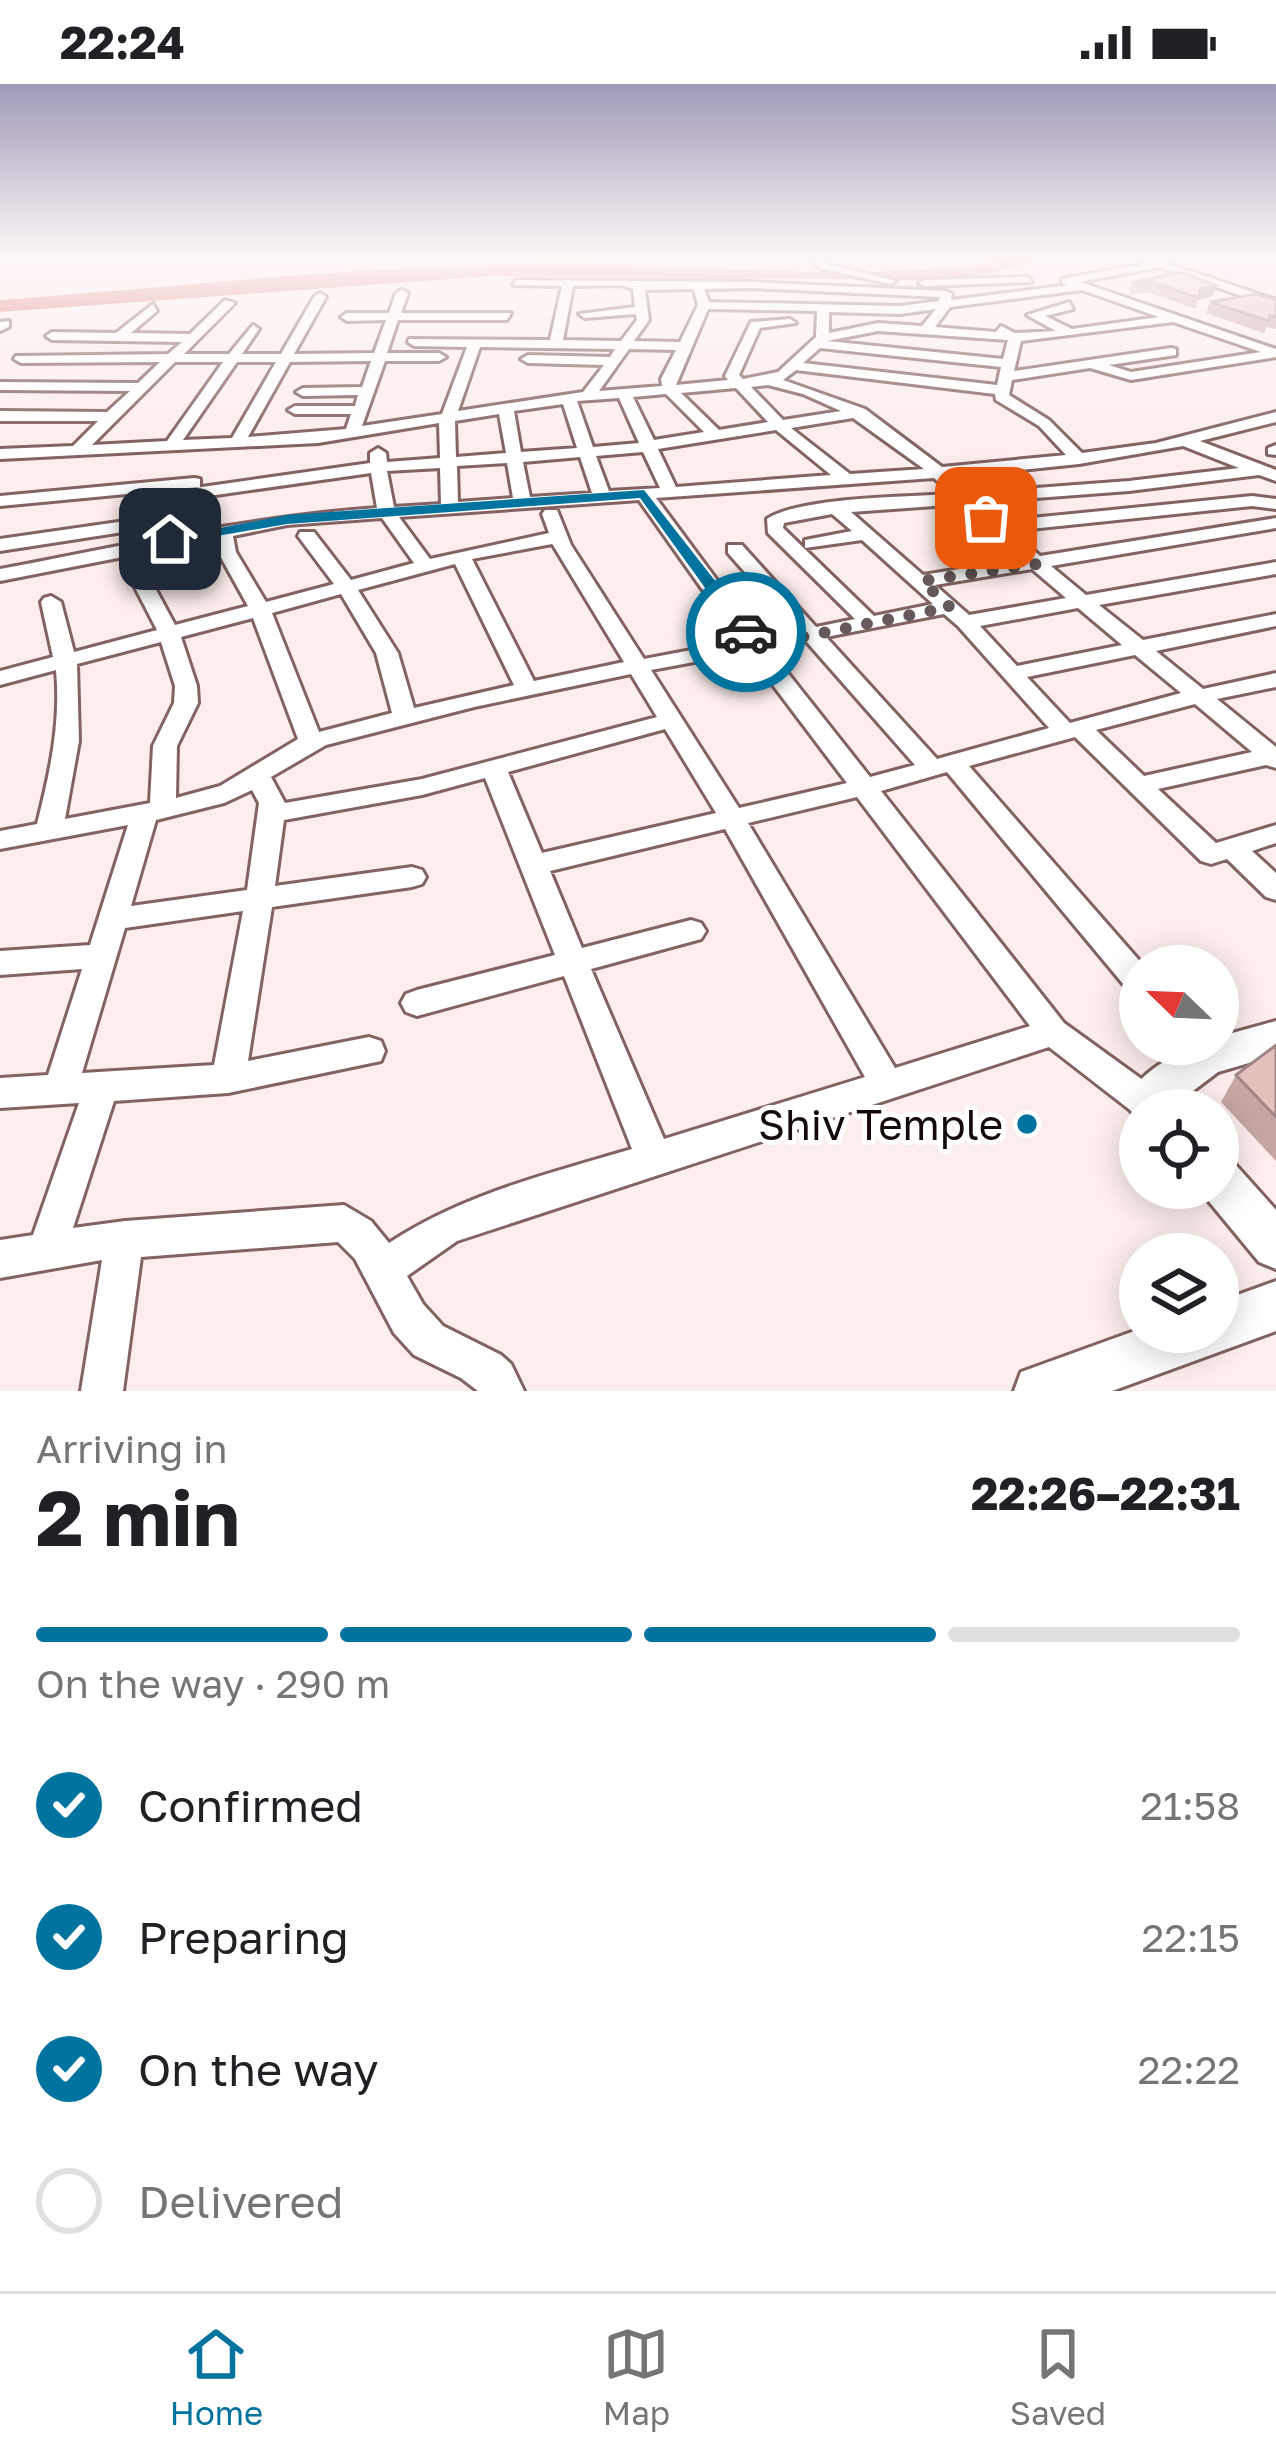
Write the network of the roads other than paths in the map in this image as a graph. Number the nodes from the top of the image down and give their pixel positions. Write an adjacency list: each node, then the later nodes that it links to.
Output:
1 (141, 318): 28 (street)
2 (214, 318): 30 (street)
3 (308, 318): 42 (street)
4 (390, 318): 29 (street)
5 (393, 318): 49 (street)
6 (394, 318): 37 (street)
7 (506, 318): 32 (street)
8 (561, 318): 33 (street)
9 (591, 318): 21 (street)
10 (641, 318): 21 (street)
11 (698, 318): 35 (street)
12 (768, 318): 23 (street)
13 (867, 318): 23 (street)
14 (936, 318): 24 (street)
15 (973, 318): 31 (street)
16 (1037, 318): 26 (street)
17 (1167, 318): 18 (street)
18 (1170, 319): 19 (street); 39 (street)
19 (1147, 323): 25 (street); 44 (street)
20 (67, 325): 27 (street)
21 (639, 326): 34 (street)
22 (253, 329): 43 (street)
23 (822, 329): 24 (street); 50 (street); 55 (street); 56 (street)
24 (926, 330): 31 (street)
25 (1101, 330): 26 (street); 40 (street)
26 (1071, 333): 31 (street)
27 (52, 336): 28 (street); 41 (street)
28 (119, 337): 30 (street)
29 (332, 337)
30 (193, 338): 45 (street)
31 (1015, 338): 55 (street)
32 (499, 342): 36 (street); 47 (street)
33 (556, 342): 34 (street); 47 (street)
34 (627, 344): 35 (street); 46 (street)
35 (684, 346): 60 (street)
36 (473, 348): 37 (street); 47 (street); 75 (street)
37 (440, 350): 49 (street)
38 (1172, 352): 40 (street)
39 (1276, 353): 44 (street)
40 (1152, 354): 48 (street); 51 (street)
41 (21, 359): 45 (street); 53 (street)
42 (284, 359): 43 (street); 49 (street); 81 (street)
43 (231, 360): 45 (street); 84 (street)
44 (1238, 360): 51 (street)
45 (170, 361): 59 (street)
46 (614, 361): 47 (street); 64 (street)
47 (527, 364): 67 (street)
48 (1090, 364): 51 (street); 55 (street)
49 (375, 366): 52 (street); 54 (street); 61 (street)
50 (794, 366): 55 (street); 57 (street)
51 (1184, 368)
52 (434, 374)
53 (0, 375)
54 (318, 375)
55 (1004, 377): 66 (street)
56 (734, 380): 57 (street); 60 (street); 76 (street)
57 (772, 380): 71 (street)
58 (0, 386): 59 (street)
59 (142, 387): 73 (street)
60 (669, 389): 63 (street); 79 (street)
61 (367, 391): 62 (street); 69 (street)
62 (303, 392)
63 (624, 393): 64 (street); 83 (street)
64 (588, 396): 65 (street)
65 (568, 398): 67 (street); 87 (street)
66 (1013, 406): 70 (street); 90 (street)
67 (512, 408): 75 (street); 89 (street)
68 (295, 410): 69 (street)
69 (360, 410): 78 (street)
70 (1044, 411)
71 (860, 412): 76 (street); 95 (street)
72 (0, 416): 73 (street)
73 (111, 417): 86 (street)
74 (1276, 417): 80 (street)
75 (447, 421): 77 (street); 91 (street)
76 (779, 426): 79 (street); 96 (street)
77 (377, 431): 78 (street); 92 (street)
78 (352, 434): 81 (street)
79 (715, 435): 83 (street)
80 (1184, 441): 90 (street); 94 (street)
81 (236, 444): 82 (street)
82 (201, 446): 84 (street); 98 (street)
83 (649, 446): 87 (street); 100 (street)
84 (170, 448): 85 (street)
85 (117, 450): 86 (street); 93 (street)
86 (75, 452): 88 (street)
87 (584, 452): 89 (street); 99 (street)
88 (0, 454)
89 (514, 457): 91 (street); 103 (street)
90 (1078, 459): 95 (street)
91 (448, 462): 92 (street); 106 (street)
92 (379, 467): 97 (street); 107 (street)
93 (0, 472)
94 (1268, 472): 102 (street)
95 (942, 478): 96 (street); 102 (street)
96 (848, 481): 100 (street)
97 (283, 482): 98 (street); 108 (street)
98 (194, 488): 101 (street); 110 (street)
99 (602, 496): 100 (street); 103 (street)
100 (654, 498): 134 (street)
101 (0, 501)
102 (967, 501): 105 (street); 111 (street)
103 (522, 502): 106 (street)
104 (1276, 504): 111 (street)
105 (836, 508): 113 (street); 131 (street)
106 (450, 509): 107 (street)
107 (390, 519): 108 (street); 121 (street)
108 (287, 520): 112 (street)
109 (1276, 524): 119 (street)
110 (195, 526): 112 (street); 116 (street); 123 (street)
111 (996, 527): 119 (street)
112 (223, 530): 128 (street)
113 (867, 534): 115 (street); 124 (street)
114 (307, 536): 125 (street)
115 (812, 544)
116 (0, 545)
117 (735, 549): 133 (street)
118 (461, 557): 121 (street); 137 (street); 141 (street)
119 (1037, 564): 124 (street); 126 (street)
120 (134, 566): 132 (street)
121 (427, 567): 125 (street)
122 (1276, 568): 126 (street)
123 (0, 575)
124 (922, 581): 129 (street)
125 (348, 589): 128 (street); 143 (street)
126 (1082, 601): 129 (street); 135 (street)
127 (51, 602): 136 (street)
128 (261, 611): 132 (street); 146 (street)
129 (958, 614): 131 (street); 138 (street)
130 (1276, 620): 135 (street)
131 (869, 623): 133 (street)
132 (169, 634): 136 (street); 154 (street)
133 (813, 635): 134 (street); 148 (street)
134 (758, 646): 137 (street); 152 (street)
135 (1139, 646): 138 (street); 142 (street)
136 (68, 660): 139 (street); 156 (street)
137 (638, 670): 141 (street); 144 (street)
138 (1013, 673): 145 (street)
139 (0, 678)
140 (1276, 680): 142 (street)
141 (527, 688): 143 (street)
142 (1199, 696): 145 (street); 147 (street)
143 (405, 718): 146 (street)
144 (668, 721): 149 (street); 155 (street)
145 (1072, 730): 148 (street); 151 (street)
146 (311, 742): 150 (street)
147 (1273, 758): 151 (street)
148 (942, 766): 152 (street); 167 (street)
149 (494, 769): 153 (street); 160 (street)
150 (258, 777): 153 (street); 154 (street)
151 (1138, 785): 159 (street)
152 (865, 787): 155 (street); 171 (street)
153 (289, 806): 163 (street)
154 (154, 810): 156 (street); 164 (street)
155 (732, 818): 160 (street); 177 (street)
156 (49, 830): 158 (street)
157 (1276, 834): 159 (street)
158 (0, 840)
159 (1232, 848): 162 (street)
160 (533, 865): 169 (street)
161 (412, 877): 163 (street)
162 (1276, 890)
163 (258, 901): 164 (street); 176 (street)
164 (112, 919): 166 (street)
165 (691, 932): 169 (street)
166 (102, 956): 168 (street); 181 (street)
167 (1119, 959)
168 (0, 963)
169 (574, 963): 170 (street); 183 (street)
170 (417, 1003)
171 (1053, 1032): 177 (street); 179 (street)
172 (1276, 1038): 173 (street)
173 (1239, 1044)
174 (369, 1051): 176 (street)
175 (1187, 1065): 180 (street)
176 (228, 1079): 178 (street)
177 (886, 1083): 183 (street)
178 (101, 1087): 181 (street); 187 (street)
179 (1128, 1089)
180 (1165, 1089)
181 (60, 1090): 182 (street)
182 (0, 1094)
183 (653, 1156): 189 (street)
184 (1239, 1203): 186 (street)
185 (125, 1239): 187 (street); 189 (street); 193 (street)
186 (1276, 1246)
187 (46, 1252): 188 (street)
188 (0, 1258)
189 (384, 1270): 194 (street)
190 (1276, 1306): 191 (street)
191 (1239, 1319)
192 (1146, 1353): 195 (street)
193 (102, 1391)
194 (503, 1391)
195 (1040, 1391)

